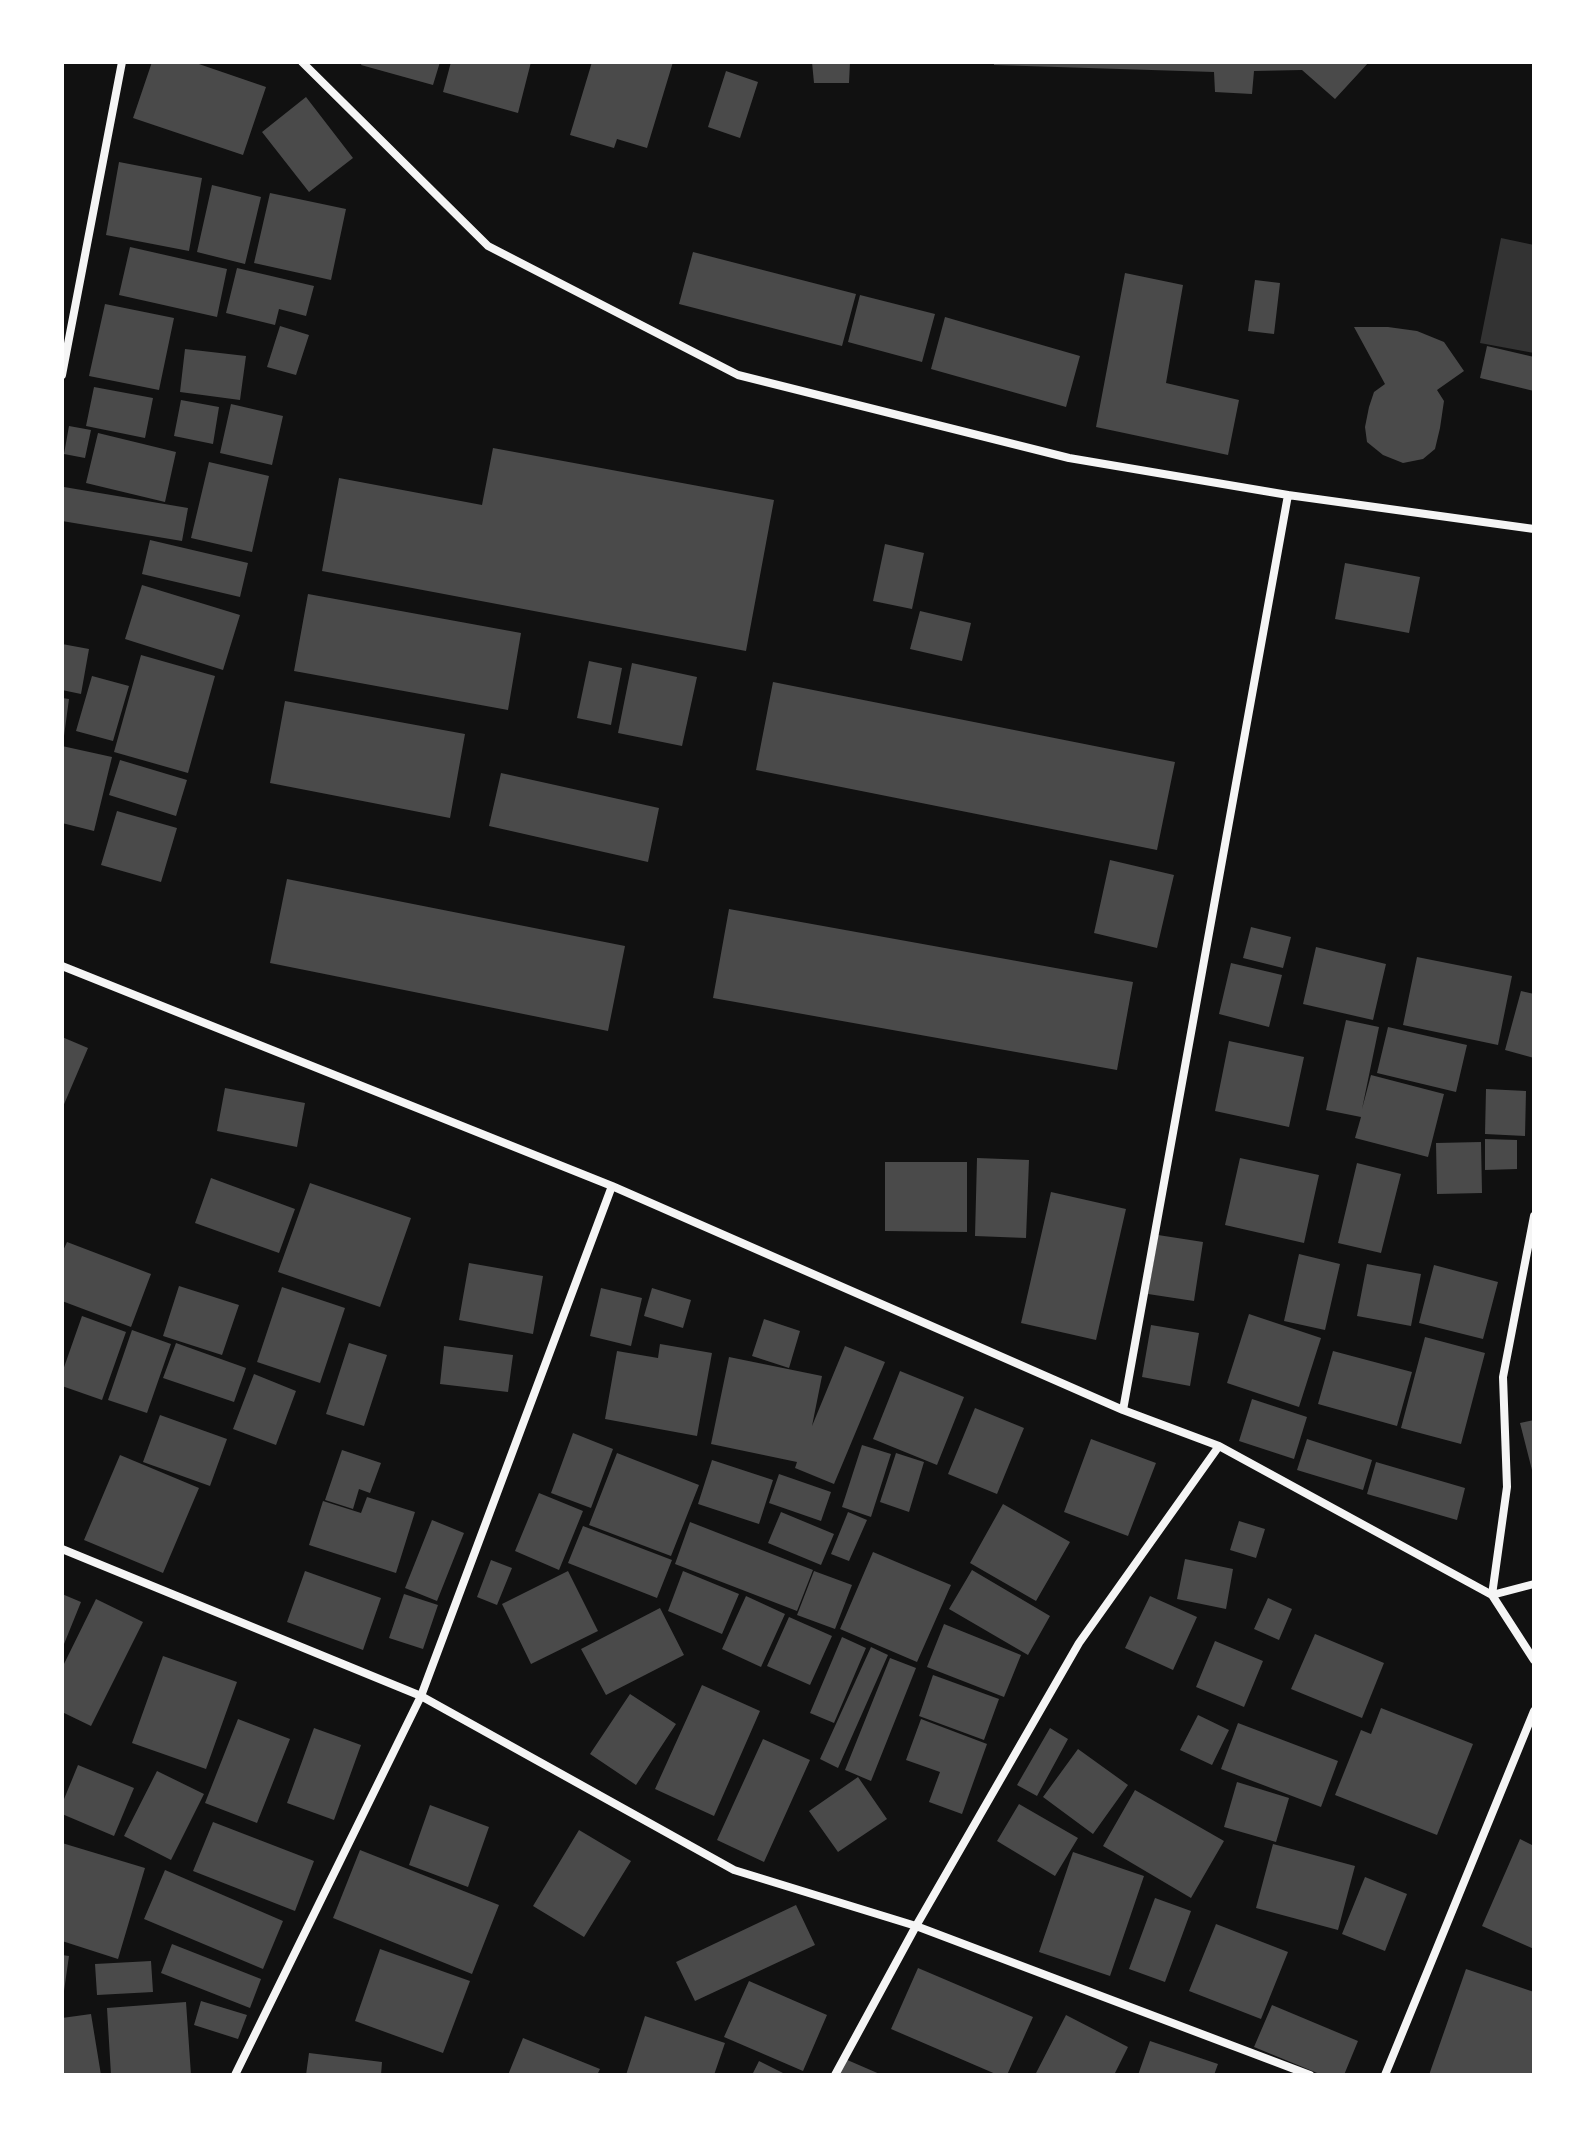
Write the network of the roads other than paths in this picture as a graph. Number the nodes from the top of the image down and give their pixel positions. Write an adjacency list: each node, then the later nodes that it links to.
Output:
1 (122, 62): 3 (street)
2 (302, 62): 4 (street)
3 (62, 375)
4 (1288, 495): 5 (street); 9 (street)
5 (1534, 529)
6 (62, 966): 7 (street)
7 (612, 1186): 9 (street); 15 (street)
8 (1534, 1216): 13 (street)
9 (1123, 1410): 10 (street)
10 (1219, 1446): 13 (street); 17 (street)
11 (62, 1549): 15 (street)
12 (1534, 1584): 13 (street)
13 (1492, 1595): 14 (street)
14 (1534, 1660)
15 (421, 1696): 17 (street); 18 (street)
16 (1534, 1711): 21 (street)
17 (916, 1926): 19 (street); 20 (street)
18 (235, 2075)
19 (835, 2075)
20 (1310, 2075)
21 (1385, 2075)

